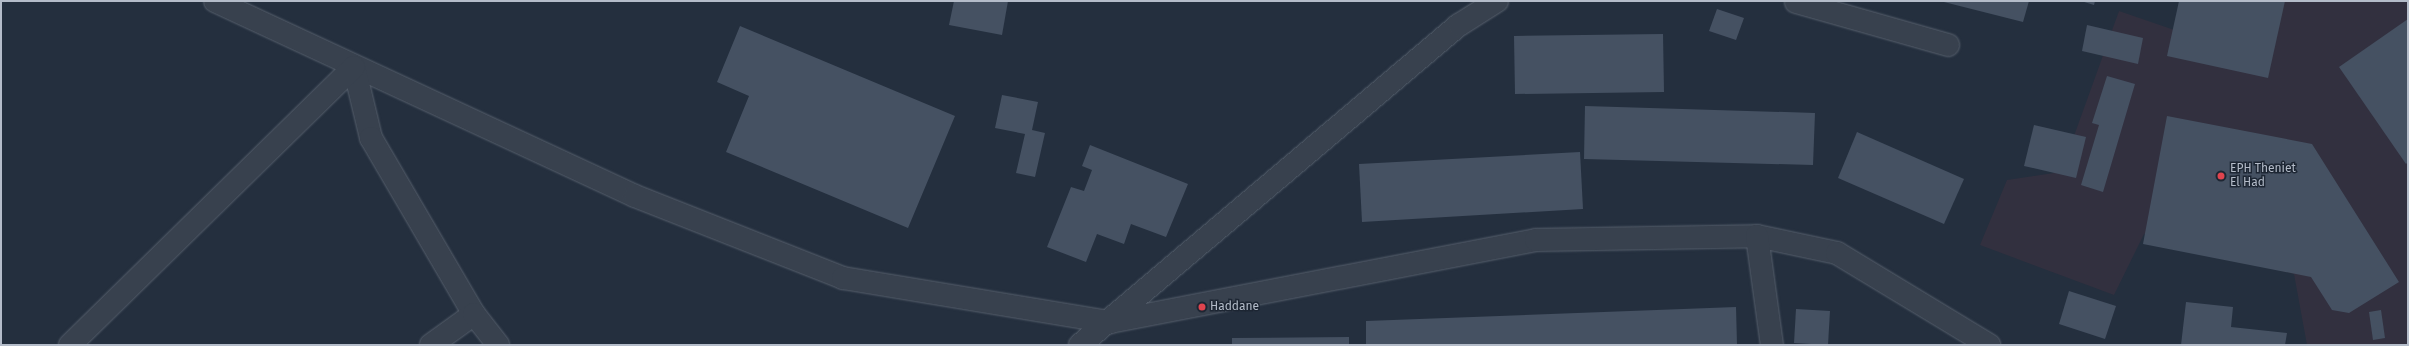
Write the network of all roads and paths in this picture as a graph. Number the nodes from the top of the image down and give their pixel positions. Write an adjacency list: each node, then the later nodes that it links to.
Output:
1 (215, 1): 5 (street)
2 (1497, 1): 8 (street)
3 (1795, 1): 4 (street)
4 (1948, 45)
5 (354, 67): 7 (street); 8 (street); 9 (street)
6 (1757, 236): 8 (street); 13 (street); 14 (street)
7 (474, 314): 10 (street); 11 (street)
8 (1110, 322): 12 (street)
9 (70, 345)
10 (431, 345)
11 (498, 345)
12 (1080, 345)
13 (1772, 345)
14 (1989, 345)

